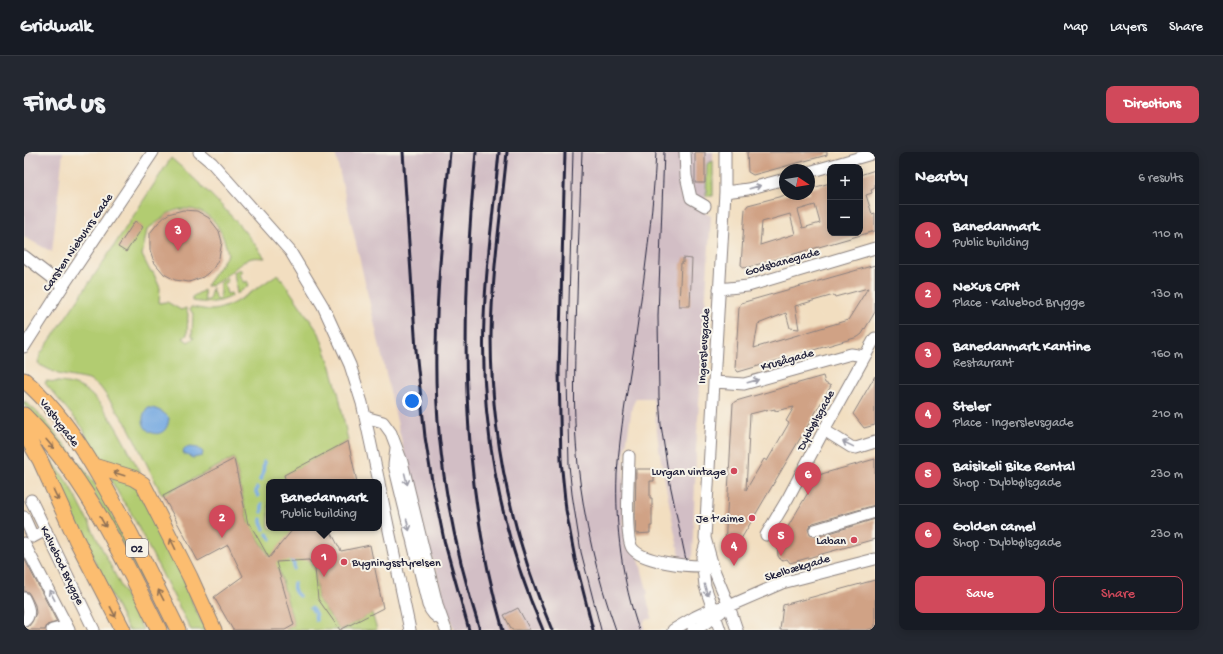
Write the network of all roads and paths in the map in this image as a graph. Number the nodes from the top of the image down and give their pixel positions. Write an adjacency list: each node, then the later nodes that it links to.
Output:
1 (153, 152): 12 (street, Carsten Niebuhrs Gade)
2 (199, 152): 20 (street)
3 (685, 152): 9 (street)
4 (725, 152): 8 (street, Ingerslevsgade)
5 (875, 153): 6 (street)
6 (815, 170)
7 (779, 181): 8 (street, one-way to 7)
8 (725, 192): 13 (street, Ingerslevsgade)
9 (705, 206)
10 (875, 248): 13 (street, Godsbanegade)
11 (24, 256): 12 (street)
12 (63, 286): 15 (street, Carsten Niebuhrs Gade)
13 (719, 289): 18 (street, Ingerslevsgade)
14 (875, 338): 16 (street, Dybbølsgade)
15 (24, 347)
16 (865, 356): 18 (street, Krusågade, one-way to 16); 21 (street, Dybbølsgade)
17 (24, 380): 25 (main road, Vasbygade / O2)
18 (715, 382): 34 (street, Ingerslevsgade)
19 (24, 415): 48 (main road, Vasbygade / O2, one-way to 48)
20 (365, 417): 26 (street); 42 (street, one-way to 42)
21 (824, 430): 23 (street, one-way to 21); 33 (street, Dybbølsgade)
22 (24, 432): 47 (main road, one-way to 47)
23 (875, 442)
24 (629, 456): 37 (street)
25 (94, 466): 49 (main road, O2, one-way to 25); 50 (main road, one-way to 25)
26 (378, 479)
27 (382, 497): 51 (street)
28 (31, 500): 31 (street, Kalvebod Brygge)
29 (875, 512): 32 (street)
30 (24, 517): 31 (street)
31 (46, 530): 46 (street, Kalvebod Brygge)
32 (815, 530)
33 (766, 535)
34 (706, 542): 37 (street, Ingerslevsgade); 39 (street, Ingerslevsgade)
35 (24, 543): 45 (street, one-way to 35)
36 (875, 558): 39 (street, Skelbækgade)
37 (702, 566): 40 (street, Ingerslevsgade, one-way to 40)
38 (24, 598): 41 (street)
39 (729, 606): 40 (street, Skelbækgade); 55 (street, Ingerslevsgade)
40 (714, 613): 52 (street); 53 (street); 54 (street, Ingerslevsgade)
41 (24, 621)
42 (444, 625)
43 (52, 630): 44 (street)
44 (65, 630)
45 (70, 630)
46 (94, 630)
47 (123, 630)
48 (159, 630)
49 (178, 630)
50 (214, 630)
51 (410, 630)
52 (673, 630)
53 (693, 630)
54 (720, 630)
55 (737, 630)

